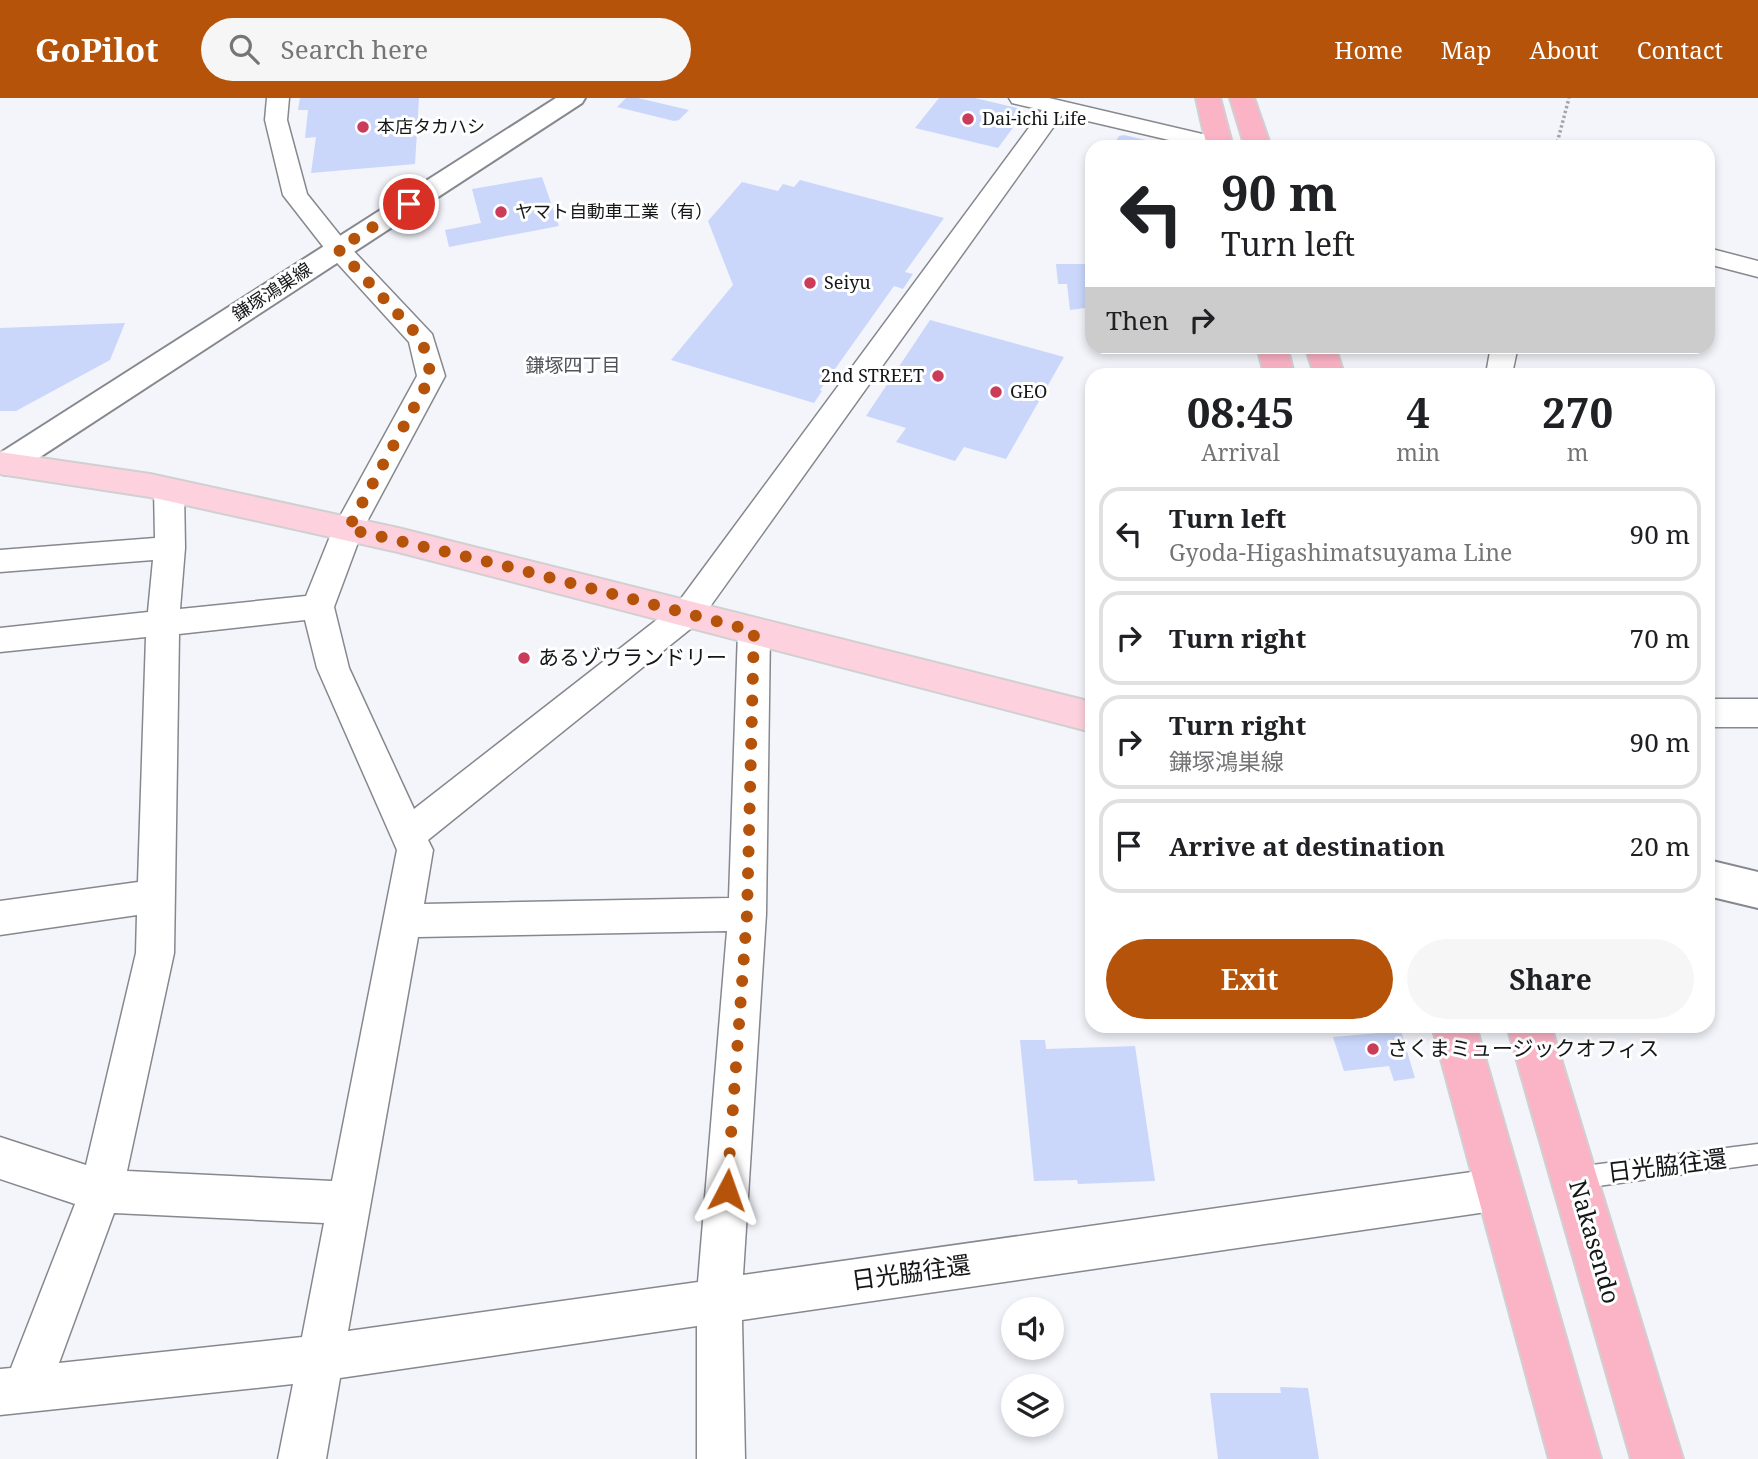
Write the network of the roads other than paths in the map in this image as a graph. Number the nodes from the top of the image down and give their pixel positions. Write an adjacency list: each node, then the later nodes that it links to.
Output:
1 (278, 98): 10 (street)
2 (573, 98): 10 (main road, 鎌塚鴻巣線)
3 (1020, 98): 6 (street)
4 (1208, 98): 8 (highway)
5 (1242, 98): 9 (highway)
6 (1056, 107): 7 (street); 19 (street)
7 (1195, 140)
8 (1218, 140)
9 (1256, 140)
10 (338, 249): 13 (main road, 鎌塚鴻巣線); 15 (street)
11 (1715, 258): 12 (street)
12 (1758, 269)
13 (2, 465): 14 (main road)
14 (169, 489): 15 (main road); 16 (street)
15 (348, 529): 18 (street); 19 (main road)
16 (170, 548): 17 (street); 20 (street)
17 (0, 561)
18 (318, 607): 20 (street); 26 (street)
19 (688, 613): 21 (main road); 26 (street)
20 (163, 623): 22 (street); 29 (street)
21 (754, 631): 25 (main road); 30 (street)
22 (0, 640)
23 (1715, 713): 24 (street)
24 (1758, 713)
25 (1085, 716)
26 (408, 835): 32 (street)
27 (1715, 880): 28 (main road)
28 (1758, 890)
29 (157, 896): 31 (street); 39 (street)
30 (747, 914): 32 (street); 41 (street)
31 (0, 918)
32 (402, 921): 40 (street)
33 (1456, 1033): 38 (highway)
34 (1531, 1033): 37 (highway, Nakasendo)
35 (1758, 1154): 37 (lane, 日光脇往還)
36 (0, 1158): 39 (street)
37 (1576, 1178): 47 (highway, Nakasendo)
38 (1500, 1189): 41 (street, 日光脇往還); 46 (highway)
39 (101, 1191): 40 (street); 43 (street)
40 (350, 1203): 42 (street)
41 (719, 1301): 42 (street, 日光脇往還); 45 (street)
42 (321, 1358): 43 (street, 日光脇往還); 44 (street)
43 (13, 1391)
44 (302, 1459)
45 (721, 1459)
46 (1575, 1459)
47 (1657, 1459)

